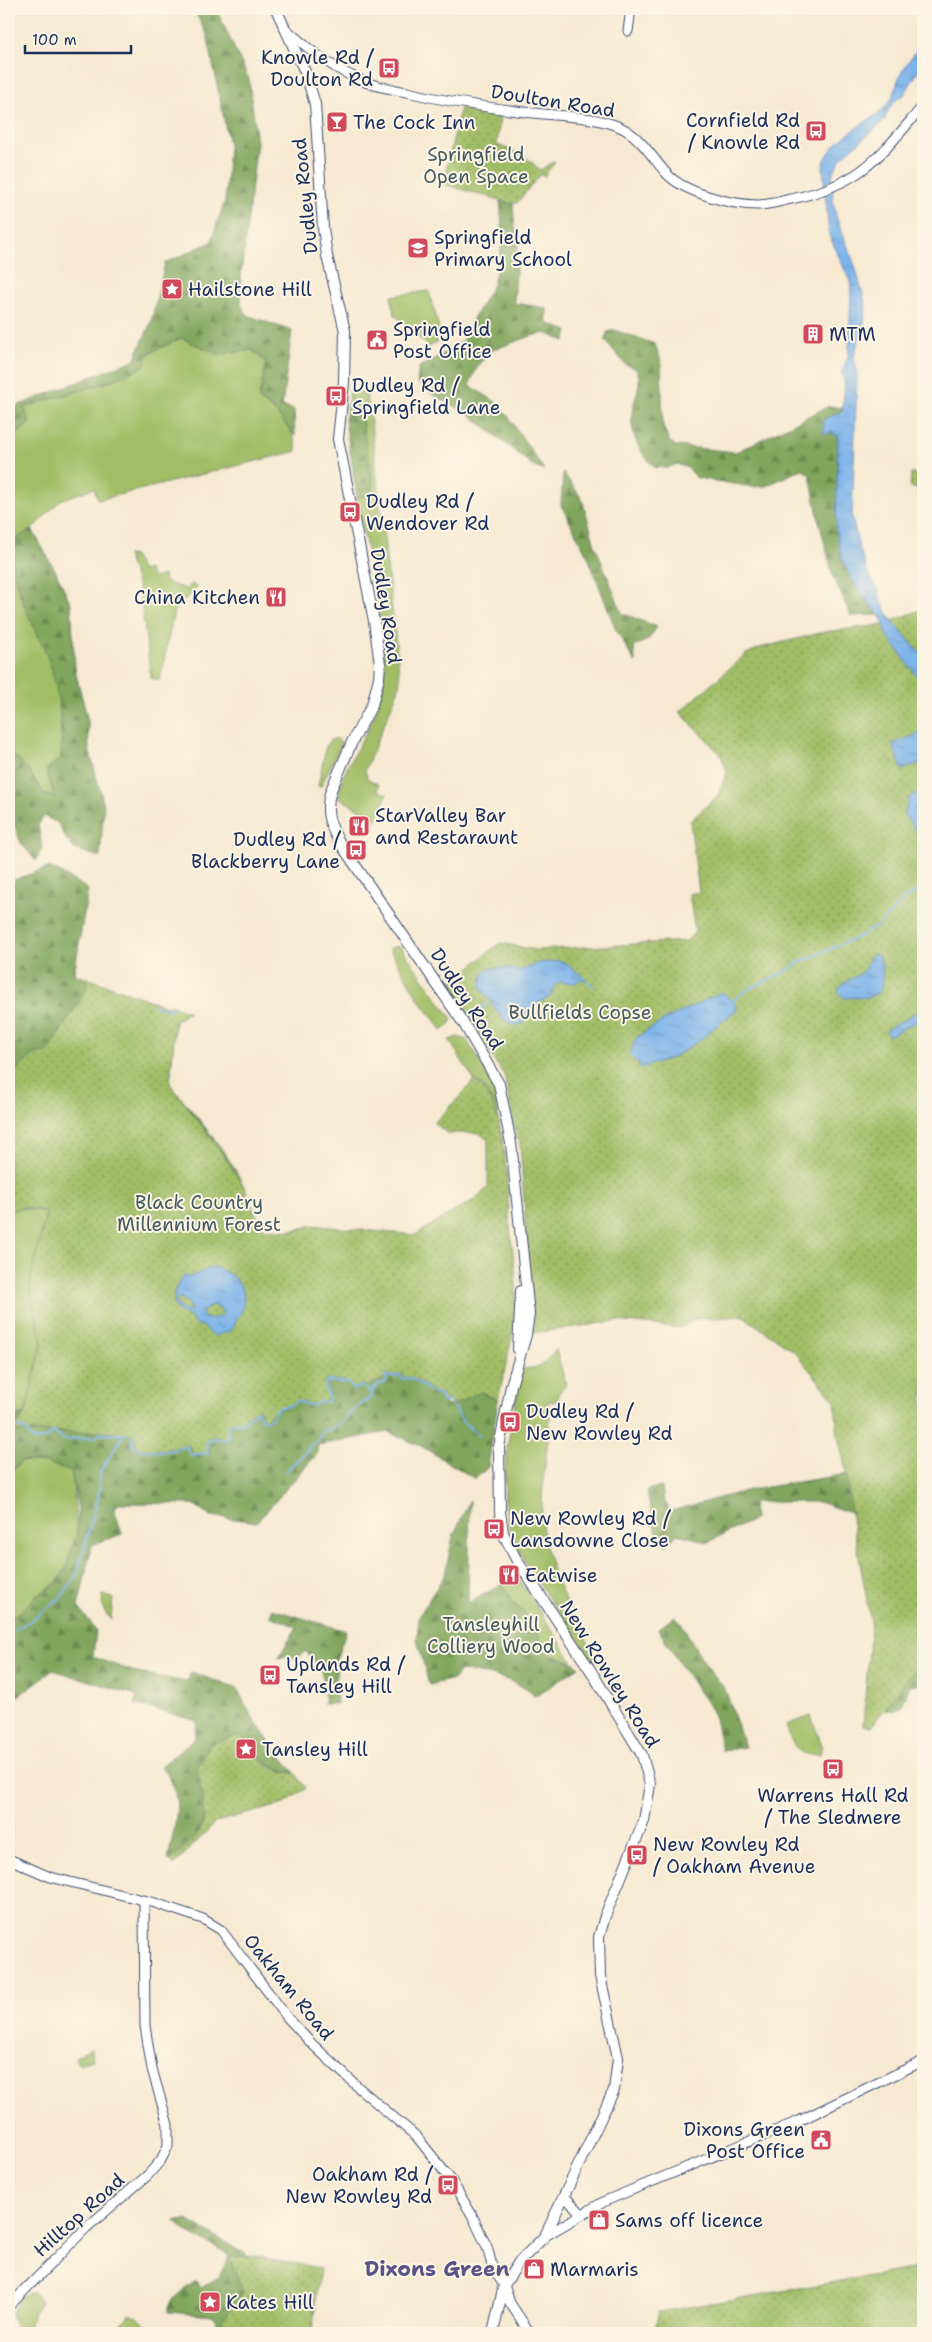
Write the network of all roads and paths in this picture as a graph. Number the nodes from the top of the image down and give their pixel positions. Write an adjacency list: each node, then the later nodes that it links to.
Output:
1 (276, 9): 3 (main road, Dudley Road)
2 (631, 9): 4 (street)
3 (285, 28): 5 (street, Doulton Road); 6 (main road, Dudley Road)
4 (628, 31)
5 (923, 106)
6 (519, 1358): 10 (main road, New Rowley Road)
7 (9, 1859): 8 (street, Oakham Road)
8 (144, 1900): 13 (street, Oakham Road); 14 (street, Hilltop Road)
9 (923, 2061): 11 (street)
10 (565, 2197): 11 (street); 12 (main road, New Rowley Road)
11 (581, 2214): 12 (street)
12 (545, 2236): 13 (main road, New Rowley Road)
13 (504, 2285): 15 (main road); 16 (street, Oakham Road)
14 (9, 2306)
15 (493, 2333)
16 (530, 2333)

